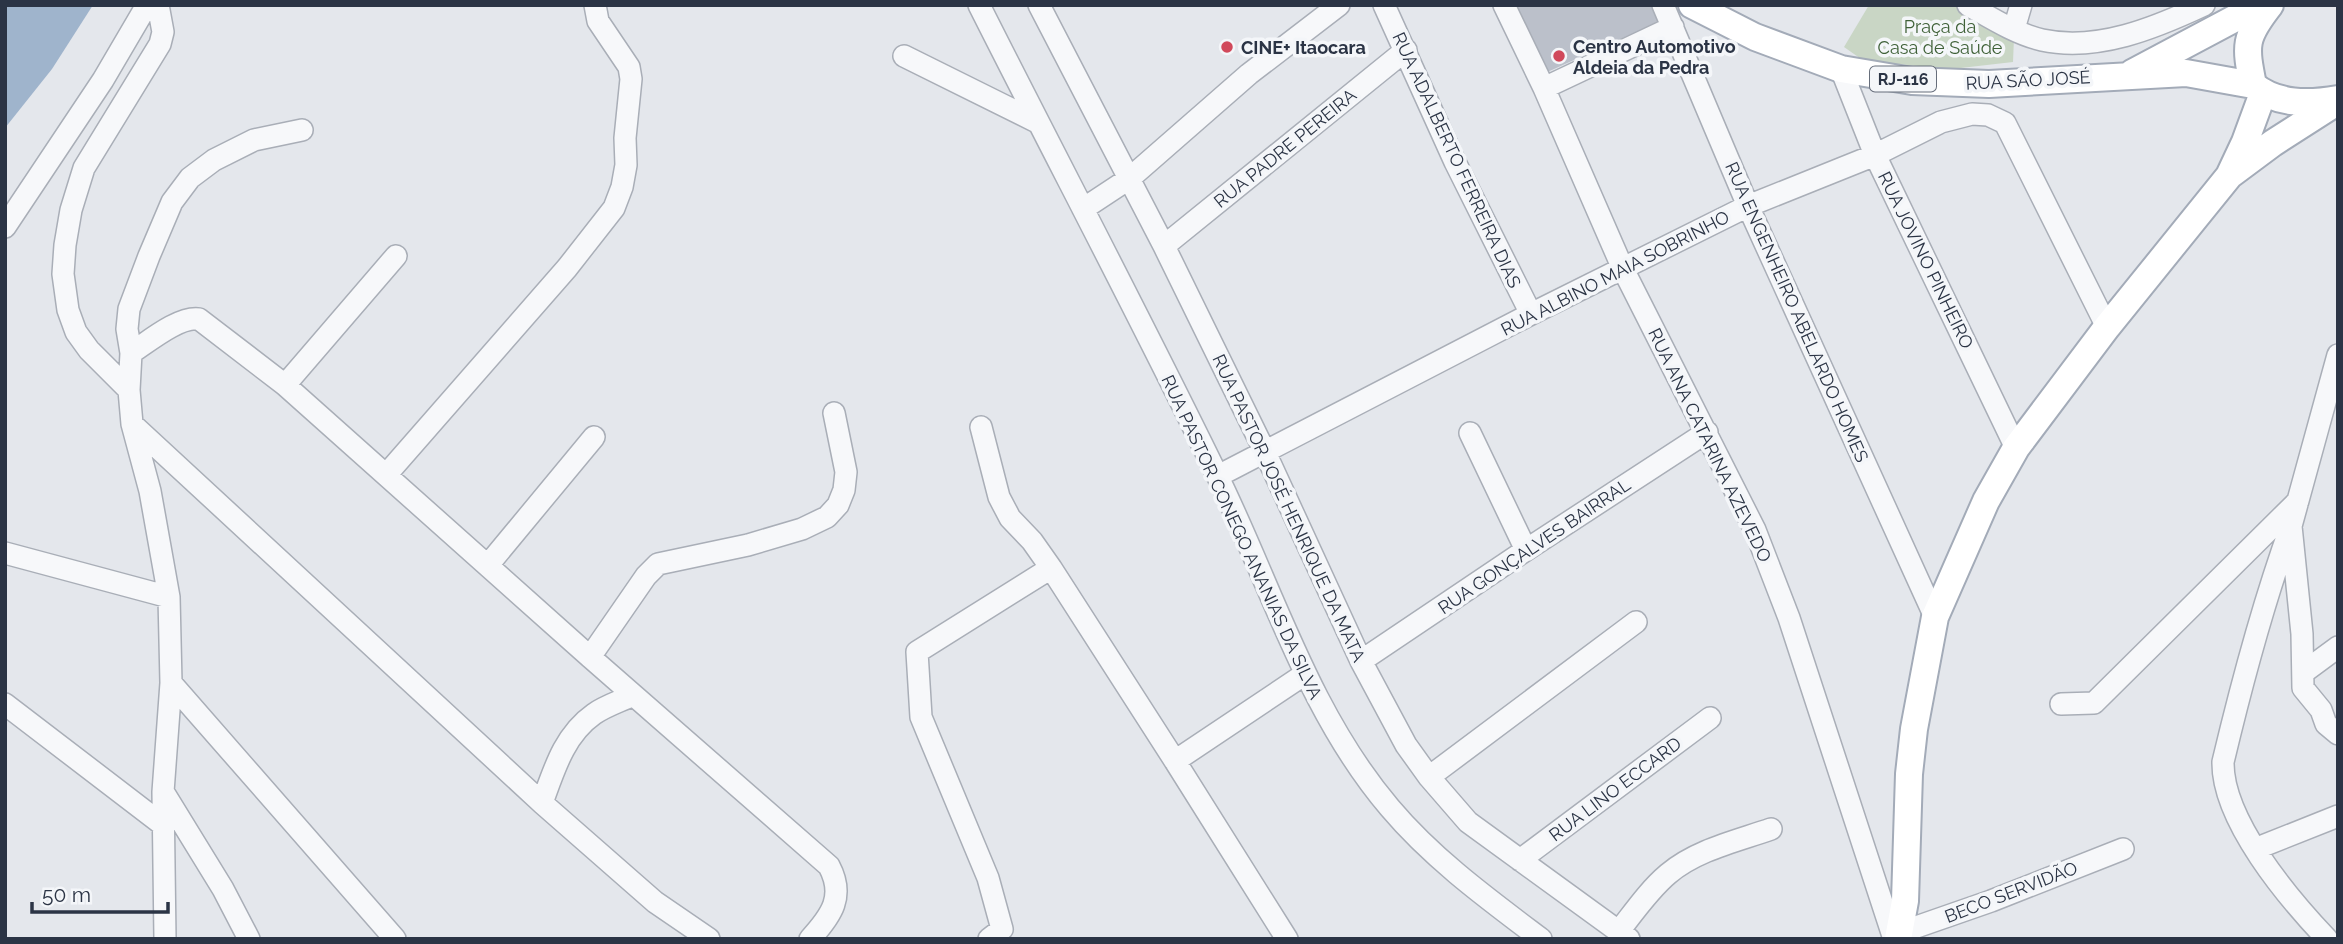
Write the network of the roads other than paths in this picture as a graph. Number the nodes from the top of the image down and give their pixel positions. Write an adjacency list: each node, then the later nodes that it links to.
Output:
1 (147, 5): 32 (street)
2 (158, 5): 41 (street)
3 (595, 5): 50 (street)
4 (979, 5): 25 (street, RUA PASTOR CONEGO ANANIAS DA SILVA)
5 (1039, 5): 29 (street, RUA PASTOR JOSÉ HENRIQUE DA MATA)
6 (1339, 5): 29 (street)
7 (1384, 5): 18 (street, RUA ADALBERTO FERREIRA DIAS)
8 (1504, 5): 22 (street, RUA ANA CATARINA AZEVEDO)
9 (1663, 5): 16 (street, RUA ENGENHEIRO ABELARDO HOMES)
10 (1692, 5): 20 (main road, RUA SÃO JOSÉ / RJ-116)
11 (1968, 5): 17 (street)
12 (2021, 5): 17 (street)
13 (2260, 5): 21 (main road, RUA SÃO JOSÉ / RJ-116)
14 (2270, 5): 23 (main road)
15 (2200, 6): 17 (street)
16 (1673, 27): 22 (street); 30 (street, RUA ENGENHEIRO ABELARDO HOMES)
17 (2014, 29)
18 (1406, 50): 33 (street, RUA PADRE PEREIRA); 36 (street, RUA ADALBERTO FERREIRA DIAS)
19 (904, 56): 25 (street)
20 (1841, 69): 21 (main road, RUA SÃO JOSÉ / RJ-116); 27 (street, RUA JOVINO PINHEIRO)
21 (2127, 75): 23 (main road, RUA SÃO JOSÉ / RJ-116)
22 (1544, 88): 35 (street, RUA ANA CATARINA AZEVEDO)
23 (2258, 89): 24 (main road, RUA SÃO JOSÉ); 28 (main road)
24 (2338, 101): 28 (main road)
25 (1039, 123): 31 (street, RUA PASTOR CONEGO ANANIAS DA SILVA)
26 (302, 130): 38 (street)
27 (1875, 155): 30 (street, RUA ALBINO MAIA SOBRINHO); 37 (street, RUA ALBINO MAIA SOBRINHO); 48 (street, RUA JOVINO PINHEIRO)
28 (2229, 176): 37 (main road)
29 (1130, 178): 31 (street); 33 (street, RUA PASTOR JOSÉ HENRIQUE DA MATA)
30 (1748, 206): 35 (street, RUA ALBINO MAIA SOBRINHO); 59 (street, RUA ENGENHEIRO ABELARDO HOMES)
31 (1083, 209): 51 (street, RUA PASTOR CONEGO ANANIAS DA SILVA)
32 (5, 227)
33 (1164, 246): 49 (street, RUA PASTOR JOSÉ HENRIQUE DA MATA)
34 (396, 256): 40 (street)
35 (1623, 269): 36 (street, RUA ALBINO MAIA SOBRINHO); 45 (street, RUA ANA CATARINA AZEVEDO)
36 (1531, 314): 49 (street, RUA ALBINO MAIA SOBRINHO)
37 (2107, 327): 48 (main road)
38 (131, 353): 40 (street); 41 (street)
39 (2338, 355): 52 (street)
40 (285, 385): 50 (street)
41 (129, 390): 43 (street)
42 (834, 413): 62 (street)
43 (132, 424): 58 (street); 75 (street)
44 (981, 427): 57 (street)
45 (1707, 432): 54 (street, RUA GONÇALVES BAIRRAL); 83 (street, RUA ANA CATARINA AZEVEDO)
46 (1470, 433): 54 (street)
47 (594, 437): 56 (street)
48 (2016, 448): 59 (main road)
49 (1264, 450): 51 (street, RUA ALBINO MAIA SOBRINHO); 63 (street, RUA PASTOR JOSÉ HENRIQUE DA MATA)
50 (386, 475): 56 (street)
51 (1218, 476): 65 (street, RUA PASTOR CONEGO ANANIAS DA SILVA)
52 (2298, 501): 53 (street); 69 (street)
53 (2291, 526): 64 (street); 80 (street)
54 (1526, 550): 63 (street, RUA GONÇALVES BAIRRAL)
55 (5, 553): 58 (street)
56 (488, 565): 62 (street)
57 (1051, 568): 72 (street); 89 (street)
58 (169, 597): 66 (street)
59 (1936, 617): 83 (main road)
60 (1636, 622): 73 (street)
61 (2338, 647): 64 (street)
62 (590, 657): 67 (street)
63 (1362, 661): 73 (street, RUA PASTOR JOSÉ HENRIQUE DA MATA)
64 (2304, 672): 71 (street)
65 (1305, 674): 72 (street); 91 (street, RUA PASTOR CONEGO ANANIAS DA SILVA)
66 (171, 682): 74 (street); 86 (street)
67 (633, 695): 75 (street); 88 (street)
68 (5, 704): 77 (street)
69 (2061, 704)
70 (1710, 718): 81 (street, RUA LINO ECCARD)
71 (2338, 734)
72 (1175, 761): 90 (street)
73 (1429, 776): 81 (street, RUA PASTOR JOSÉ HENRIQUE DA MATA)
74 (163, 792): 77 (street); 85 (street)
75 (542, 803): 87 (street)
76 (2338, 816): 80 (street)
77 (163, 825): 84 (street)
78 (1771, 829): 82 (street)
79 (2123, 849): 83 (street, BECO SERVIDÃO)
80 (2255, 849): 92 (street)
81 (1520, 860): 82 (street, RUA PASTOR JOSÉ HENRIQUE DA MATA)
82 (1624, 935)
83 (1897, 937)
84 (165, 939)
85 (249, 939)
86 (395, 939)
87 (709, 939)
88 (810, 939)
89 (989, 939)
90 (1287, 939)
91 (1541, 939)
92 (2327, 939)

